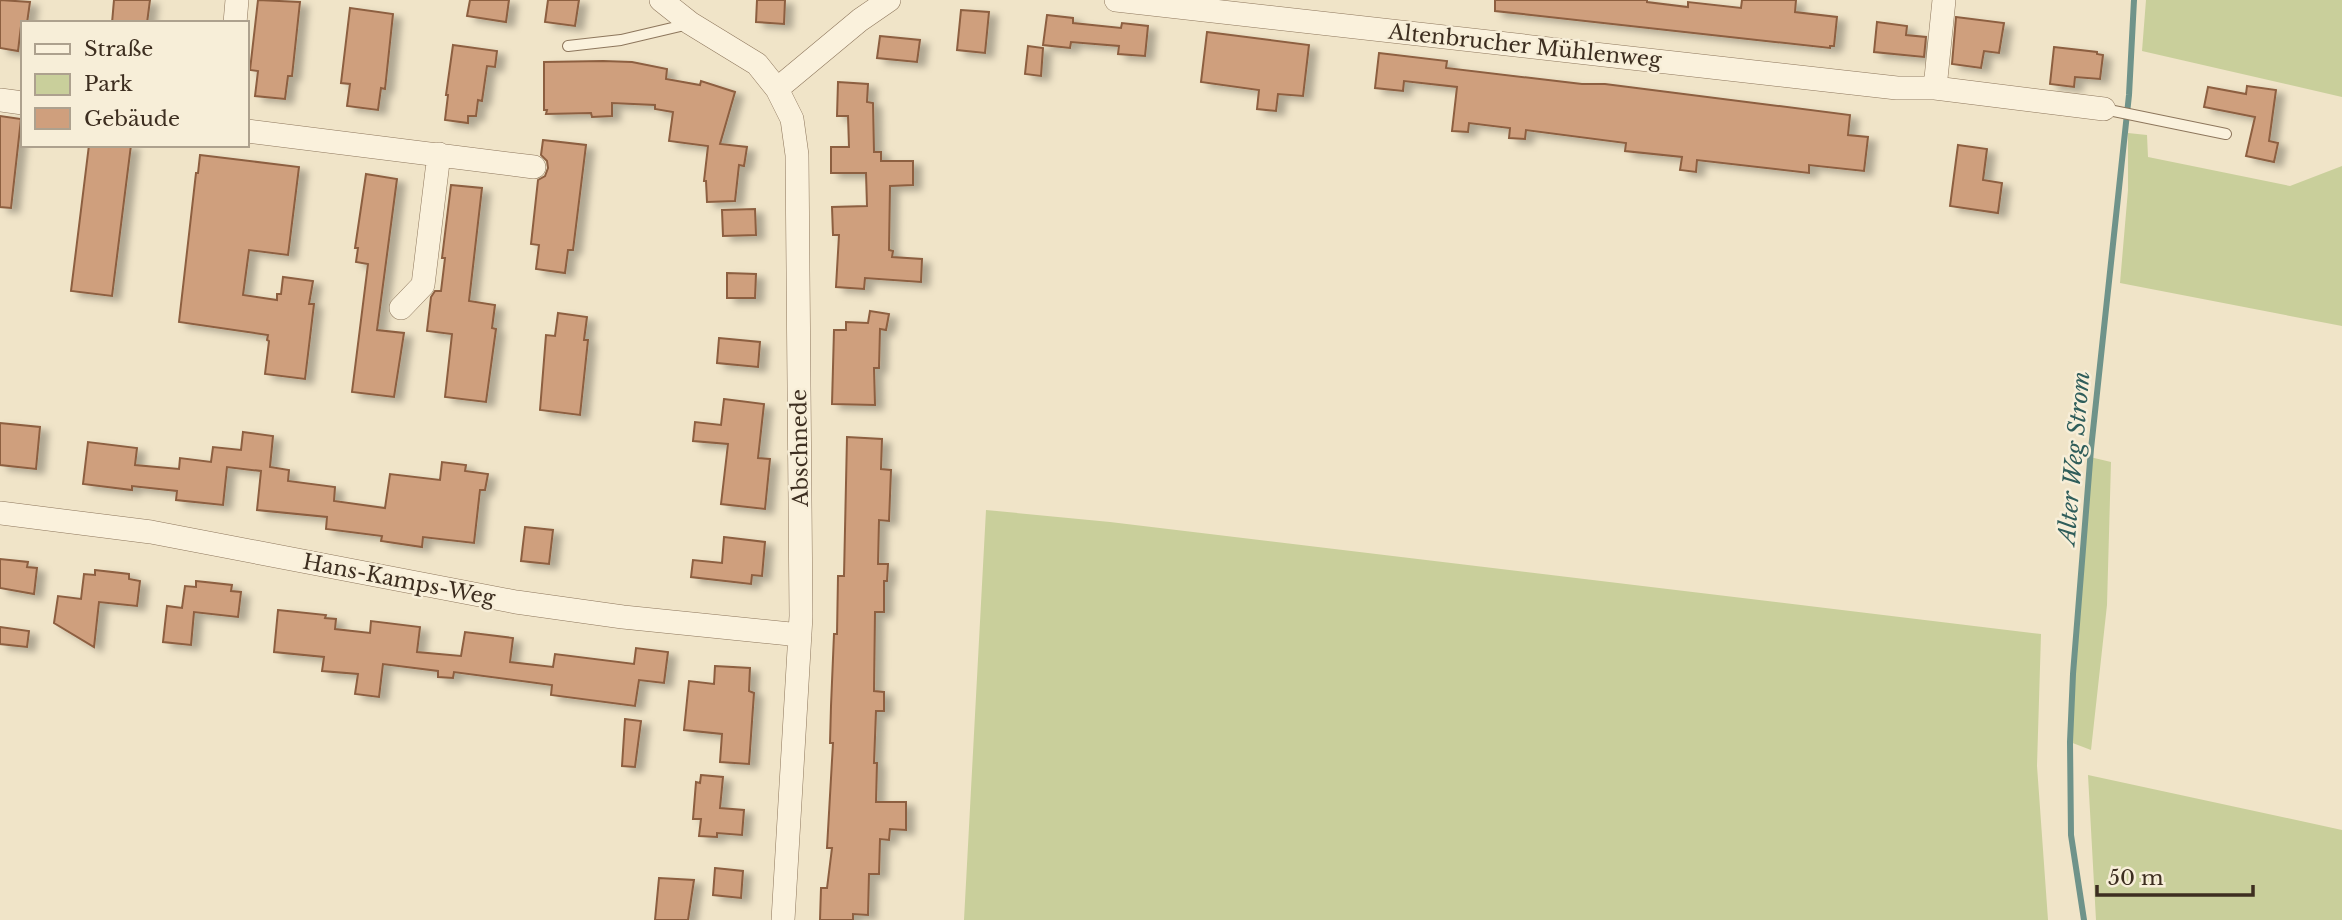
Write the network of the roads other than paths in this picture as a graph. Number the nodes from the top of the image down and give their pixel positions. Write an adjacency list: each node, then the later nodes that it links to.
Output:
1 (237, 0): 6 (street)
2 (661, 0): 7 (street, Abschnede)
3 (889, 0): 10 (street)
4 (1116, 0): 9 (street, Altenbrucher Mühlenweg)
5 (1944, 0): 9 (street)
6 (234, 21)
7 (691, 23): 8 (lane); 10 (street, Abschnede)
8 (568, 46)
9 (1935, 88): 13 (street, Altenbrucher Mühlenweg)
10 (777, 89): 20 (street, Abschnede)
11 (0, 100): 12 (street)
12 (21, 103)
13 (2112, 110): 15 (lane)
14 (248, 131): 16 (street)
15 (2226, 134)
16 (439, 154): 17 (street); 18 (street)
17 (534, 167)
18 (401, 308)
19 (0, 513): 20 (street, Hans-Kamps-Weg)
20 (800, 635): 21 (street, Abschnede)
21 (783, 920)

